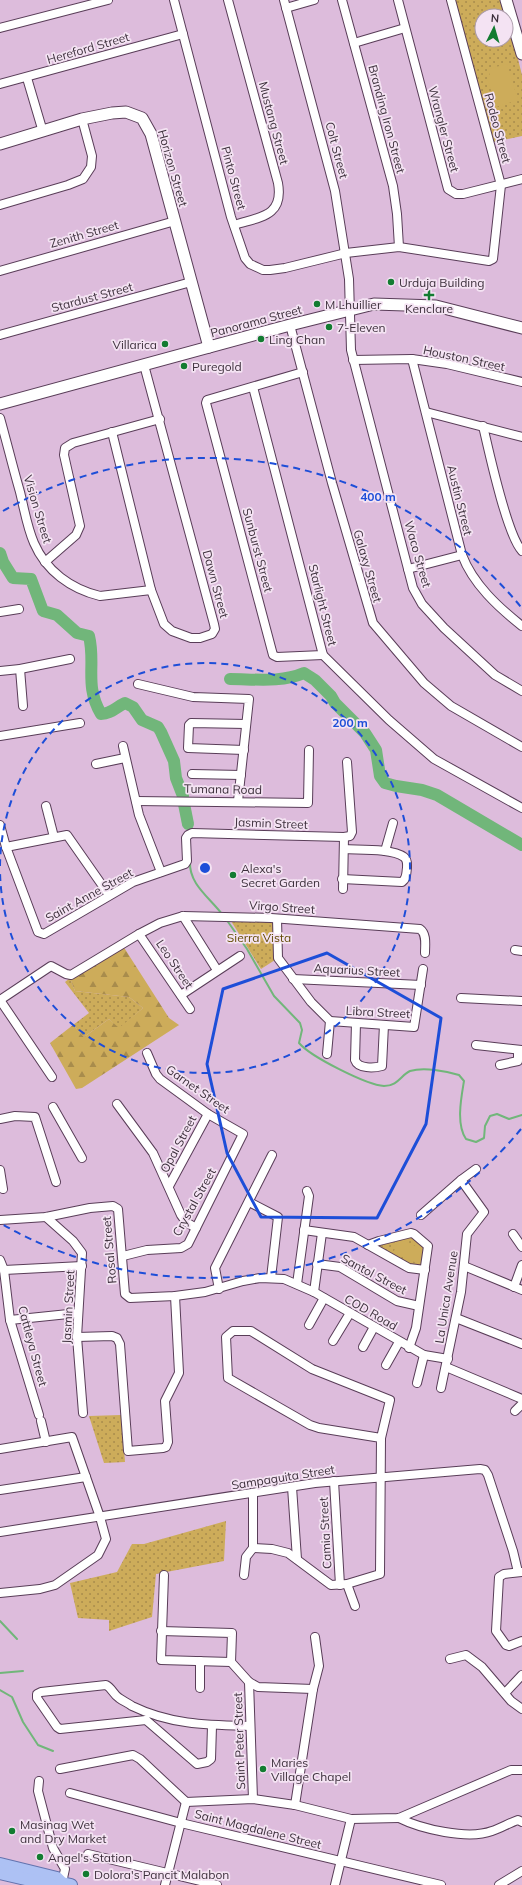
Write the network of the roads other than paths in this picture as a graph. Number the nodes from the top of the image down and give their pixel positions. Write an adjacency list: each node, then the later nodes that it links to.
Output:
1 (108, 0): 10 (street)
2 (174, 0): 12 (street, Pinto Street)
3 (228, 0): 24 (street, Mustang Street)
4 (314, 0): 9 (street)
5 (342, 0): 13 (street, Branding Iron Street)
6 (398, 0): 11 (street, Wrangler Street)
7 (452, 0): 21 (street, Rodeo Street)
8 (506, 0): 14 (street)
9 (285, 4): 26 (street, Colt Street)
10 (0, 28)
11 (405, 28): 13 (street); 21 (street, Wrangler Street)
12 (183, 34): 15 (street, Hereford Street); 24 (street, Pinto Street)
13 (354, 43): 25 (street, Branding Iron Street)
14 (522, 54)
15 (27, 78): 16 (street, Hereford Street); 18 (street)
16 (0, 84)
17 (82, 119): 18 (street, Horizon Street); 22 (street); 23 (street, Horizon Street)
18 (43, 132): 19 (street, Horizon Street)
19 (0, 144)
20 (522, 180): 21 (street, Wrangler Street)
21 (501, 185): 25 (street, Rodeo Street)
22 (0, 205)
23 (175, 221): 27 (street, Zenith Street); 28 (street, Horizon Street)
24 (234, 225): 26 (street, Pinto Street)
25 (399, 247): 26 (street, Rodeo Street)
26 (346, 253): 29 (street, Colt Street)
27 (0, 271)
28 (191, 282): 32 (street, Stardust Street); 33 (street, Horizon Street)
29 (350, 310): 30 (street, Panorama Street); 31 (street, Panorama Street); 34 (street, Waco Street)
30 (290, 325): 33 (street, Panorama Street); 37 (street, Galaxy Street)
31 (522, 328)
32 (0, 335)
33 (209, 347): 36 (street, Panorama Street)
34 (353, 360): 35 (street, Houston Street); 50 (street, Waco Street)
35 (412, 360): 38 (street, Houston Street); 41 (street, Austin Street)
36 (144, 365): 40 (street, Panorama Street); 43 (street, Dawn Street)
37 (303, 372): 39 (street); 66 (street, Galaxy Street)
38 (522, 382)
39 (253, 387): 55 (street, Starlight Street); 55 (street, Sunburst Street)
40 (0, 404)
41 (426, 412): 44 (street); 48 (street, Austin Street)
42 (0, 418): 49 (street, Vision Street)
43 (160, 419): 45 (street); 51 (street, Dawn Street)
44 (482, 426): 46 (street); 47 (street)
45 (112, 432): 49 (street); 51 (street, Dawn Street)
46 (522, 437)
47 (522, 551)
48 (462, 555): 50 (street); 54 (street, Austin Street)
49 (45, 562): 51 (street, Vision Street)
50 (408, 569): 60 (street, Waco Street)
51 (151, 590)
52 (19, 609): 53 (street)
53 (0, 612)
54 (522, 626)
55 (323, 654): 77 (street, Starlight Street)
56 (70, 659): 57 (street)
57 (20, 669): 58 (street); 61 (street)
58 (0, 671)
59 (138, 684): 63 (street)
60 (522, 691)
61 (23, 706)
62 (80, 723): 64 (street)
63 (246, 724): 67 (street); 67 (street)
64 (0, 736)
65 (122, 746): 69 (street)
66 (522, 747)
67 (244, 750): 73 (street)
68 (309, 750): 75 (street, Tumana Road)
69 (126, 758): 71 (street); 74 (street)
70 (347, 762): 82 (street)
71 (96, 764)
72 (192, 774): 73 (street)
73 (242, 776): 75 (street)
74 (136, 801): 75 (street, Tumana Road); 86 (street)
75 (238, 801)
76 (46, 806): 81 (street)
77 (522, 808)
78 (393, 823): 85 (street)
79 (0, 825): 83 (street)
80 (190, 834): 82 (street, Jasmin Street); 86 (street, Saint Anne Street)
81 (54, 836): 83 (street); 89 (street)
82 (347, 837): 84 (street)
83 (6, 847): 89 (street, Saint Anne Street)
84 (344, 849): 85 (street); 87 (street)
85 (385, 851): 87 (street)
86 (161, 872): 89 (street, Saint Anne Street)
87 (342, 879): 88 (street)
88 (343, 889)
89 (109, 895)
90 (183, 916): 91 (street, Virgo Street); 92 (street, Virgo Street); 96 (street)
91 (277, 919): 93 (street, Virgo Street); 97 (street)
92 (139, 934): 99 (street, Leo Street); 101 (street, Virgo Street)
93 (425, 953)
94 (240, 956): 96 (street)
95 (423, 969): 98 (street, Libra Street)
96 (217, 970): 99 (street)
97 (293, 979): 98 (street, Aquarius Street); 104 (street)
98 (421, 985): 106 (street, Libra Street)
99 (181, 995): 103 (street, Leo Street)
100 (461, 998): 102 (street)
101 (0, 1000): 112 (street)
102 (522, 1001)
103 (190, 1009)
104 (330, 1022): 105 (street, Libra Street); 110 (street)
105 (356, 1023): 106 (street, Libra Street); 106 (street)
106 (384, 1025)
107 (476, 1045): 108 (street)
108 (520, 1050): 111 (street)
109 (147, 1053): 115 (street, Garnet Street)
110 (327, 1054)
111 (500, 1065)
112 (52, 1077)
113 (117, 1104): 124 (street)
114 (53, 1107): 119 (street)
115 (208, 1114): 117 (street, Garnet Street); 124 (street, Opal Street)
116 (0, 1119): 123 (street)
117 (243, 1136): 131 (street, Crystal Street)
118 (272, 1155): 127 (street)
119 (82, 1158)
120 (476, 1169): 122 (street)
121 (0, 1170): 125 (street)
122 (461, 1180): 128 (street); 142 (street, La Unica Avenue)
123 (56, 1182)
124 (169, 1186): 131 (street)
125 (3, 1189)
126 (307, 1191): 132 (street)
127 (249, 1202): 145 (street); 149 (street)
128 (421, 1215)
129 (46, 1217): 130 (street, Rosal Street); 137 (street, Rosal Street); 141 (street, Jasmin Street)
130 (0, 1220)
131 (196, 1228): 137 (street, Crystal Street)
132 (304, 1230): 133 (street); 147 (street)
133 (322, 1233): 135 (street); 139 (street)
134 (513, 1234): 136 (street)
135 (368, 1245): 144 (street); 144 (street)
136 (522, 1247)
137 (123, 1256): 151 (street, Rosal Street)
138 (0, 1260): 143 (street, Cattleya Street)
139 (317, 1264): 150 (street); 153 (street, Santol Street)
140 (522, 1265): 148 (street)
141 (82, 1266): 143 (street); 154 (street, Jasmin Street)
142 (464, 1266): 148 (street); 156 (street, La Unica Avenue)
143 (4, 1270): 157 (street, Cattleya Street)
144 (425, 1270): 153 (street)
145 (271, 1278): 146 (street, Rosal Street); 149 (street, Rosal Street)
146 (284, 1279): 147 (street, COD Road)
147 (297, 1284): 150 (street, COD Road)
148 (518, 1288)
149 (219, 1289): 151 (street, Rosal Street)
150 (314, 1292): 152 (street, COD Road)
151 (175, 1296): 160 (street)
152 (324, 1298): 155 (street, COD Road); 158 (street)
153 (420, 1306): 165 (street)
154 (78, 1313): 157 (street); 160 (street, Jasmin Street)
155 (350, 1313): 159 (street, COD Road); 161 (street)
156 (456, 1318): 163 (street); 167 (street, La Unica Avenue)
157 (10, 1320): 176 (street, Cattleya Street)
158 (309, 1325)
159 (374, 1327): 162 (street, COD Road); 164 (street)
160 (78, 1337): 174 (street, Jasmin Street)
161 (333, 1341)
162 (399, 1342): 165 (street, COD Road); 168 (street)
163 (522, 1344)
164 (363, 1347)
165 (409, 1348): 166 (street, COD Road)
166 (424, 1355): 167 (street, COD Road); 169 (street)
167 (447, 1363): 170 (street, La Unica Avenue); 171 (street, COD Road)
168 (386, 1365)
169 (417, 1383)
170 (441, 1388)
171 (522, 1399)
172 (522, 1404): 173 (street)
173 (515, 1412)
174 (83, 1413)
175 (381, 1438): 175 (street); 179 (street)
176 (46, 1442): 177 (street); 178 (street)
177 (0, 1449)
178 (86, 1477): 182 (street); 184 (street)
179 (380, 1478): 180 (street, Sampaguita Street); 188 (street, Sampaguita Street); 191 (street)
180 (334, 1481): 181 (street, Sampaguita Street); 191 (street, Camia Street)
181 (292, 1487): 183 (street, Sampaguita Street); 187 (street)
182 (0, 1490)
183 (252, 1494): 184 (street, Sampaguita Street); 186 (street)
184 (100, 1517): 185 (street, Sampaguita Street); 192 (street)
185 (0, 1532)
186 (253, 1548): 187 (street); 190 (street)
187 (297, 1559): 191 (street)
188 (520, 1572): 196 (street)
189 (164, 1575): 194 (street)
190 (244, 1575)
191 (344, 1584): 193 (street, Camia Street)
192 (0, 1593)
193 (355, 1606)
194 (161, 1631): 198 (street); 199 (street)
195 (315, 1637): 203 (street)
196 (522, 1641)
197 (450, 1659): 204 (street)
198 (200, 1661): 199 (street); 202 (street)
199 (231, 1662): 201 (street)
200 (522, 1675): 204 (street)
201 (249, 1682): 203 (street); 208 (street, Saint Peter Street)
202 (200, 1688)
203 (313, 1689): 215 (street)
204 (505, 1693): 205 (street)
205 (522, 1709)
206 (147, 1716): 206 (street); 207 (street); 207 (street)
207 (212, 1726): 208 (street)
208 (250, 1726): 213 (street, Saint Peter Street)
209 (60, 1769): 214 (street)
210 (522, 1770): 216 (street)
211 (39, 1782): 226 (street)
212 (70, 1793): 219 (street, Saint Magdalene Street)
213 (253, 1799): 214 (street); 215 (street)
214 (186, 1802): 219 (street)
215 (295, 1805): 217 (street)
216 (399, 1818): 217 (street); 218 (street)
217 (352, 1819): 221 (street)
218 (522, 1822)
219 (181, 1823): 221 (street, Saint Magdalene Street); 225 (street)
220 (88, 1854): 225 (street)
221 (341, 1862): 229 (street); 230 (street, Saint Magdalene Street)
222 (0, 1864): 226 (main road)
223 (522, 1871): 231 (street)
224 (0, 1873): 226 (main road)
225 (168, 1873): 227 (street); 228 (street)
226 (60, 1884)
227 (165, 1885)
228 (217, 1885)
229 (335, 1885)
230 (441, 1885)
231 (499, 1885)

